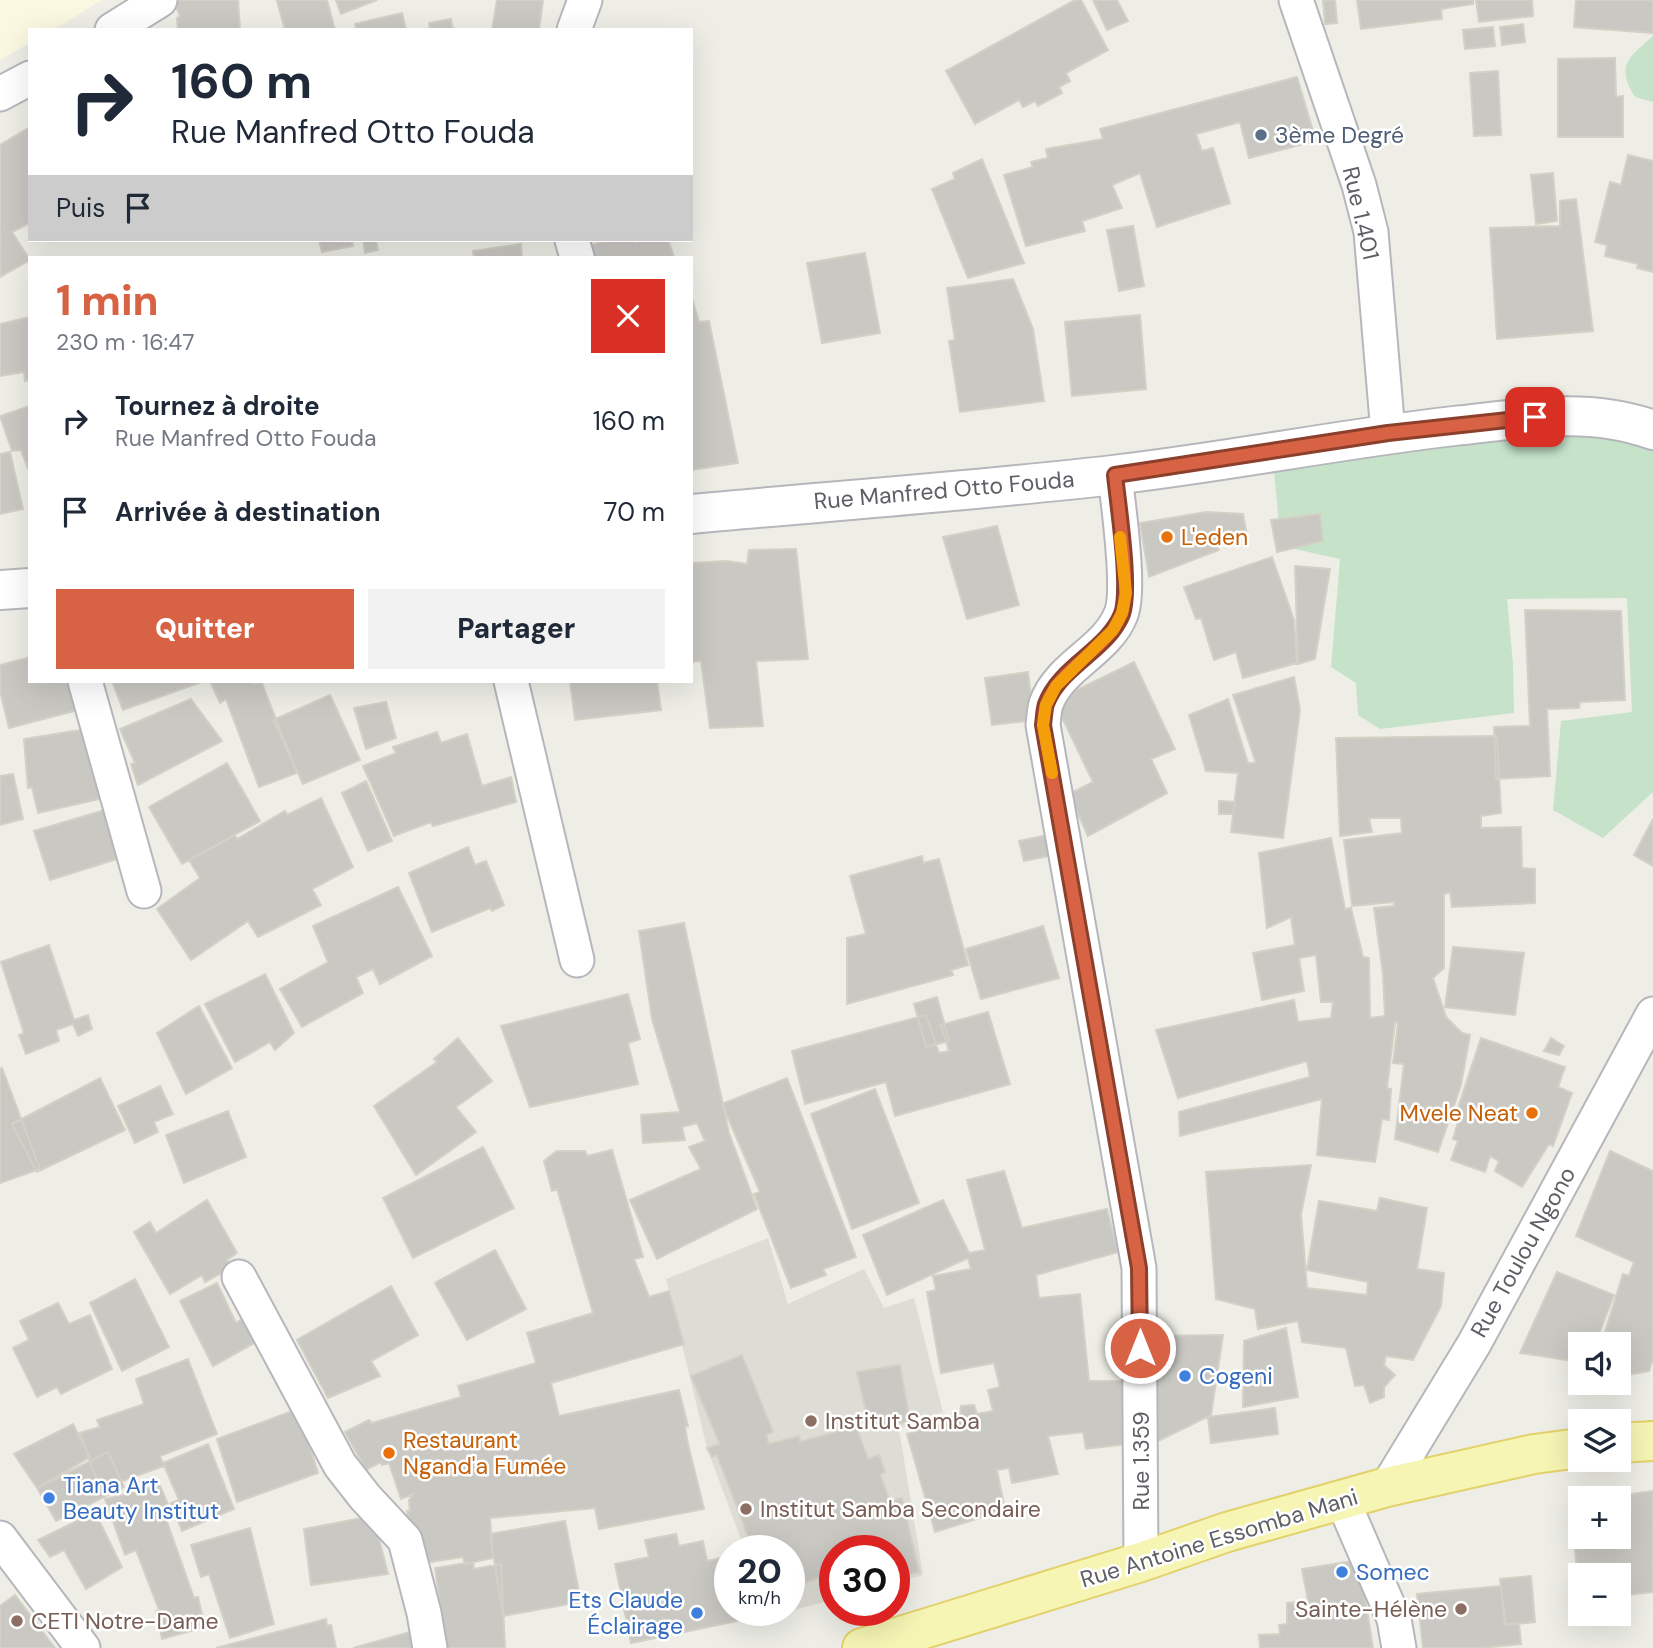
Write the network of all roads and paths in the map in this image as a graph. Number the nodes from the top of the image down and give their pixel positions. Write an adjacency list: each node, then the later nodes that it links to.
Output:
1 (160, 0): 4 (street)
2 (585, 0): 5 (street)
3 (1296, 0): 9 (street, Rue 1.401)
4 (115, 28)
5 (575, 28)
6 (28, 79): 7 (street)
7 (0, 94)
8 (1653, 430): 9 (street, Rue Manfred Otto Fouda)
9 (1388, 433): 10 (street, Rue Manfred Otto Fouda)
10 (1115, 475): 11 (street, Rue Manfred Otto Fouda); 26 (street, Rue 1.359)
11 (693, 514)
12 (28, 588): 13 (street)
13 (0, 590)
14 (86, 683): 16 (street)
15 (511, 683): 17 (street)
16 (144, 891)
17 (577, 960)
18 (1653, 1014): 23 (street, Rue Toulou Ngono)
19 (239, 1277): 28 (street)
20 (1653, 1441): 21 (main road)
21 (1631, 1442)
22 (1568, 1450): 23 (main road, Rue Antoine Essomba Mani)
23 (1387, 1487): 24 (main road, Rue Antoine Essomba Mani)
24 (1342, 1499): 26 (main road, Rue Antoine Essomba Mani); 30 (street)
25 (0, 1538): 27 (street)
26 (1141, 1562): 29 (main road, Rue Antoine Essomba Mani)
27 (83, 1648)
28 (430, 1648)
29 (862, 1648)
30 (1399, 1648)

